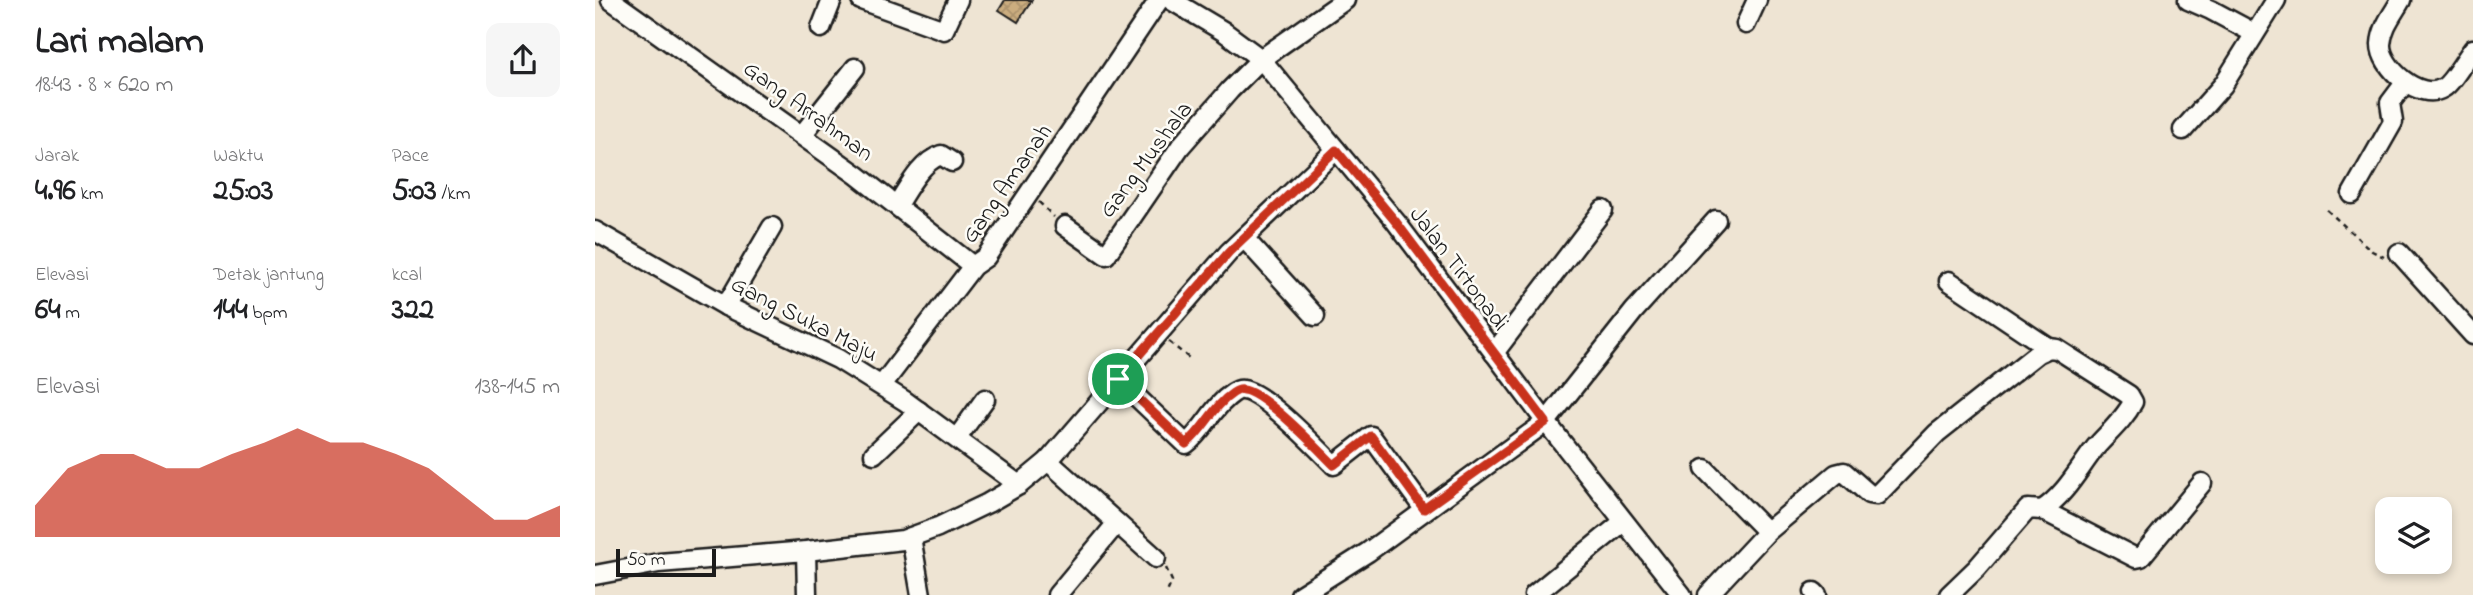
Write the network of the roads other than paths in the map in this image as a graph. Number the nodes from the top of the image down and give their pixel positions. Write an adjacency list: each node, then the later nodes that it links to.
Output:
1 (611, 0): 20 (street, Gang Arrahman)
2 (832, 0): 13 (street)
3 (860, 0): 4 (street)
4 (958, 0)
5 (1159, 0): 32 (street, Gang Amanah)
6 (1171, 0): 16 (street, Jalan Tirtonadi)
7 (1345, 0): 16 (street)
8 (1757, 0): 12 (street)
9 (2188, 0): 14 (street)
10 (2276, 0): 14 (street)
11 (2401, 0): 18 (street)
12 (1746, 23)
13 (821, 28)
14 (2254, 33): 19 (street)
15 (2473, 49): 18 (street)
16 (1261, 59): 21 (street, Jalan Tirtonadi); 27 (street, Gang Mushala)
17 (855, 68): 20 (street)
18 (2405, 82): 23 (street)
19 (2183, 130)
20 (802, 135): 24 (street, Gang Arrahman)
21 (1336, 150): 30 (street); 38 (street, Jalan Tirtonadi)
22 (952, 162): 24 (street)
23 (2351, 194)
24 (897, 205): 32 (street, Gang Arrahman)
25 (1603, 210): 38 (street)
26 (1716, 220): 43 (street)
27 (1065, 226)
28 (772, 227): 34 (street)
29 (595, 231): 34 (street, Gang Suka Maju)
30 (1244, 238): 35 (street); 39 (street)
31 (2399, 253): 36 (street)
32 (973, 266): 40 (street, Gang Amanah)
33 (1949, 281): 37 (street)
34 (726, 306): 40 (street, Gang Suka Maju)
35 (1315, 316)
36 (2473, 335)
37 (2049, 348): 51 (street); 54 (street)
38 (1494, 353): 43 (street, Jalan Tirtonadi)
39 (1118, 379): 46 (street); 50 (street)
40 (882, 385): 42 (street, Gang Suka Maju)
41 (985, 399): 44 (street)
42 (919, 411): 44 (street, Gang Suka Maju); 45 (street)
43 (1546, 422): 50 (street); 52 (street, Jalan Tirtonadi)
44 (957, 438): 49 (street, Gang Suka Maju)
45 (874, 454)
46 (1048, 461): 49 (street); 53 (street)
47 (1705, 469): 54 (street)
48 (2202, 483): 51 (street)
49 (1020, 485): 55 (street)
50 (1424, 509): 62 (street)
51 (2042, 510): 66 (street)
52 (1623, 522): 63 (street); 64 (street, Jalan Tirtonadi)
53 (1117, 523): 57 (street); 61 (street)
54 (1767, 531): 65 (street)
55 (911, 537): 56 (street); 60 (street)
56 (806, 551): 58 (street); 59 (street)
57 (1156, 558)
58 (595, 575)
59 (807, 595)
60 (921, 595)
61 (1057, 595)
62 (1300, 595)
63 (1534, 595)
64 (1682, 595)
65 (1708, 595)
66 (1949, 595)

